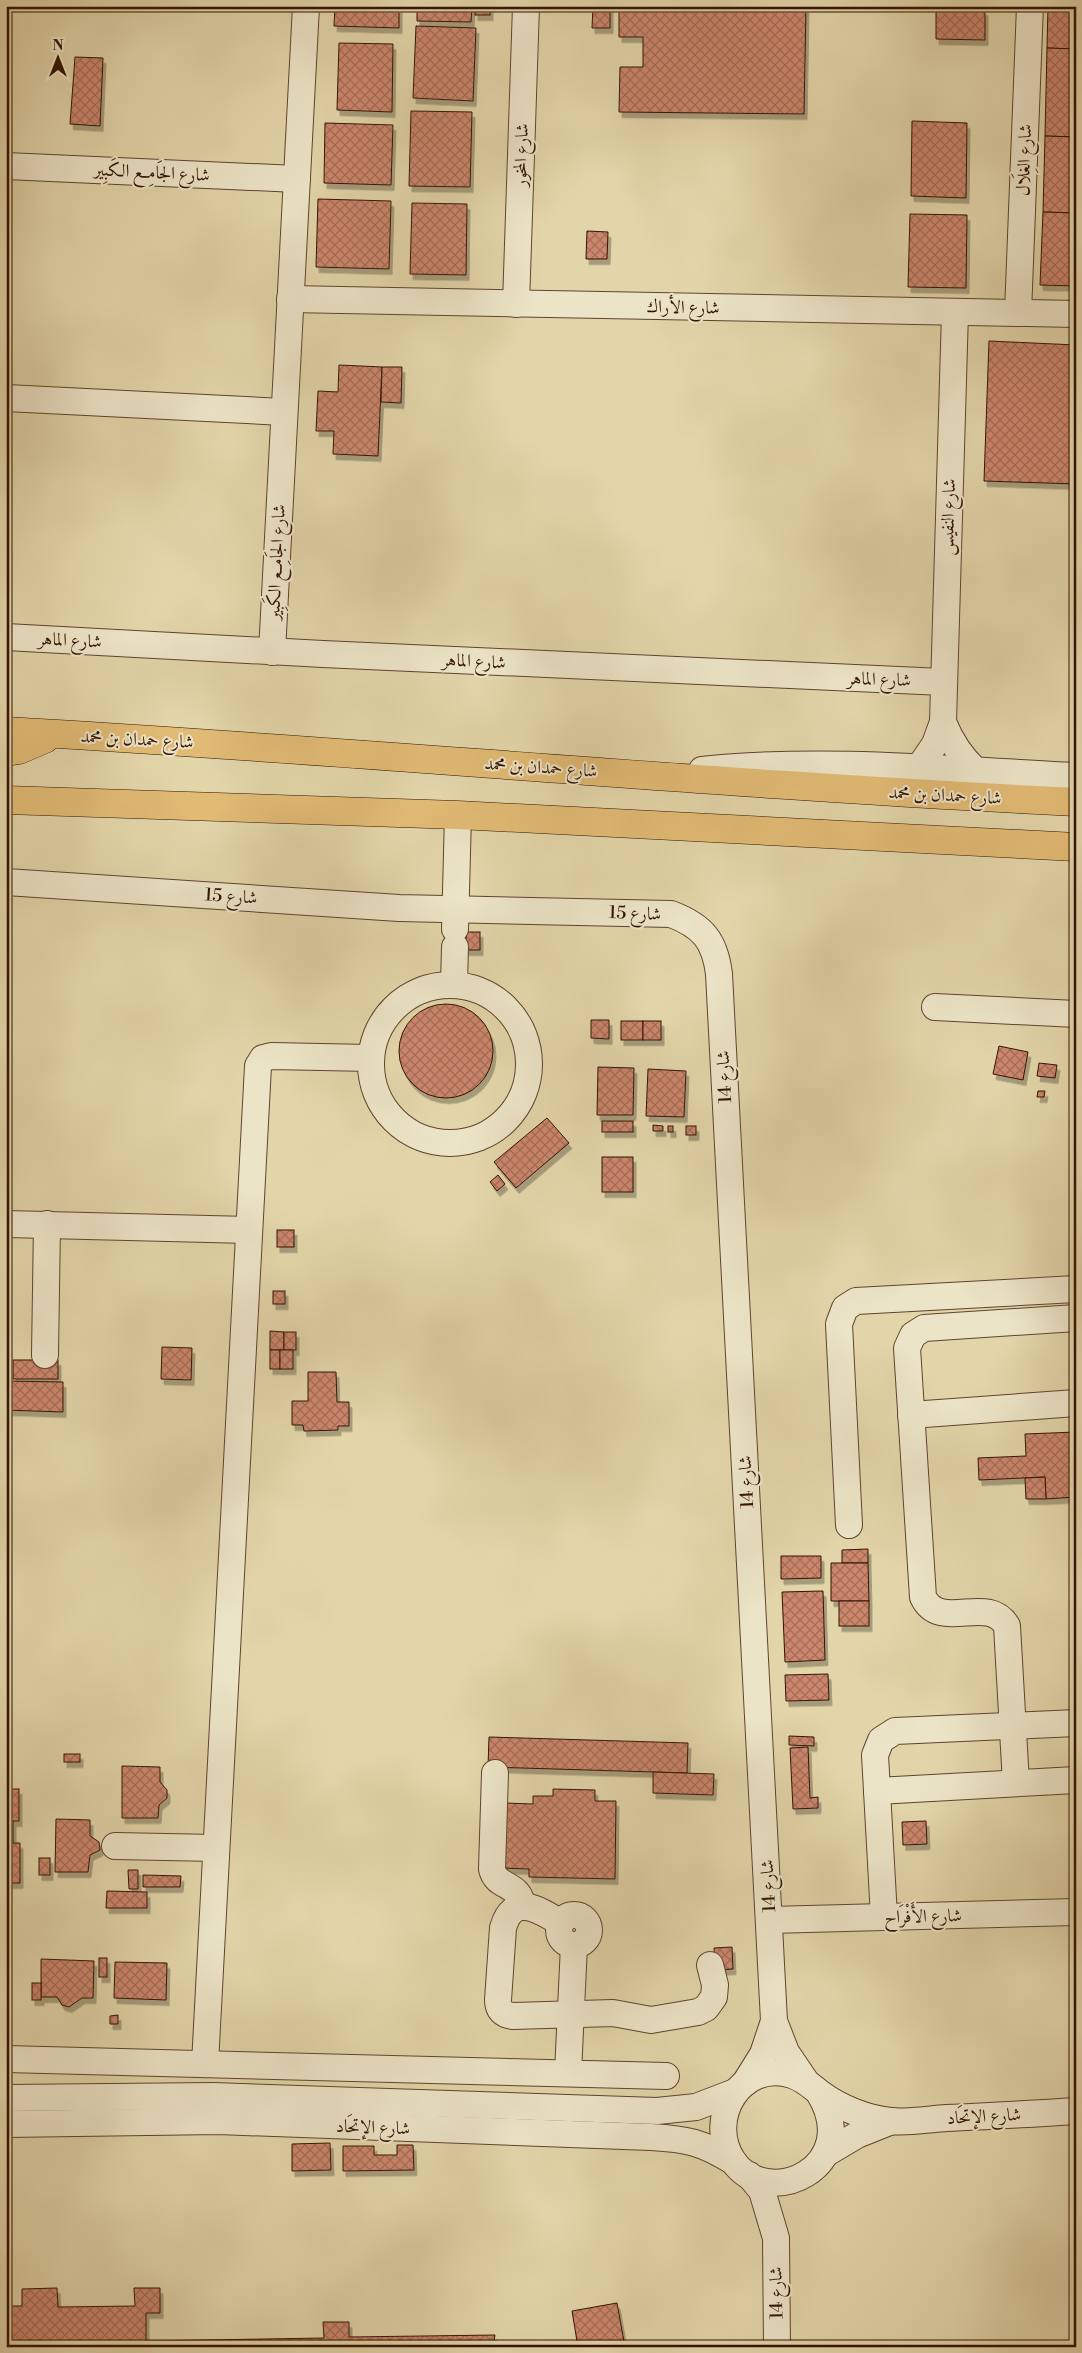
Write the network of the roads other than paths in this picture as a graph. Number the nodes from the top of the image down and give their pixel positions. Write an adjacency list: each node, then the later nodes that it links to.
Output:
1 (306, 6): 5 (street, شارع الجَامِع الكَبِير)
2 (526, 6): 7 (street, شارع المخور)
3 (1030, 6): 9 (street, شارع الغِلَال)
4 (6, 166): 5 (street, شارع الجَامِع الكَبِير)
5 (297, 179): 6 (street, شارع الجَامِع الكَبِير)
6 (290, 299): 7 (street, شارع الأراك); 12 (street, شارع الجَامِع الكَبِير)
7 (516, 304): 8 (street, شارع الأراك)
8 (955, 312): 9 (street, شارع الأراك); 15 (street, شارع النفيس)
9 (1018, 313): 10 (street, شارع الأراك)
10 (1076, 314)
11 (6, 398): 12 (street)
12 (284, 412): 14 (street, شارع الجَامِع الكَبِير)
13 (6, 637): 14 (street, شارع الماهر)
14 (272, 652): 15 (street, شارع الماهر)
15 (943, 682): 16 (street, شارع النفيس)
16 (943, 722): 20 (street, شارع النفيس); 21 (street, شارع النفيس)
17 (6, 732): 18 (main road, شارع حمدان بن محمد)
18 (56, 734): 19 (main road); 22 (main road, شارع حمدان بن محمد)
19 (6, 752)
20 (918, 769): 21 (street); 22 (street)
21 (976, 771): 23 (street)
22 (654, 776): 25 (main road, شارع حمدان بن محمد)
23 (1076, 776)
24 (6, 800): 26 (main road)
25 (1076, 802)
26 (458, 815): 27 (main road); 29 (street)
27 (1076, 847)
28 (6, 882): 29 (street, شارع 15)
29 (455, 929): 30 (street, شارع 15); 31 (street)
30 (712, 944): 55 (street, شارع 14)
31 (454, 984): 34 (street); 34 (street)
32 (935, 1007): 33 (street)
33 (1076, 1014)
34 (371, 1058): 37 (street)
35 (6, 1224): 36 (street)
36 (47, 1224): 37 (street); 40 (street)
37 (249, 1230): 51 (street)
38 (1076, 1289): 43 (street)
39 (1076, 1318): 42 (street)
40 (44, 1355)
41 (1076, 1403): 42 (street)
42 (911, 1415): 45 (street)
43 (849, 1525)
44 (1076, 1723): 45 (street)
45 (1012, 1725): 48 (street); 49 (street)
46 (495, 1773): 52 (street)
47 (1076, 1780): 48 (street)
48 (1016, 1783): 49 (street)
49 (877, 1791): 54 (street)
50 (115, 1846): 51 (street)
51 (216, 1848): 60 (street)
52 (522, 1907): 57 (street); 57 (street)
53 (1076, 1912): 54 (street, شارع الأَفْرَاح)
54 (884, 1917): 55 (street, شارع الأَفْرَاح)
55 (769, 1920): 58 (street, شارع 14)
56 (710, 1965): 57 (street)
57 (571, 2014): 61 (street)
58 (774, 2020): 63 (street, شارع 14); 64 (street, شارع 14)
59 (6, 2058): 60 (street)
60 (204, 2064): 61 (street)
61 (568, 2073): 62 (street)
62 (666, 2076)
63 (740, 2087): 64 (street); 65 (street, شارع الإتحَاد); 70 (street)
64 (812, 2087): 67 (street, شارع الإتحَاد); 69 (street)
65 (6, 2098)
66 (1076, 2112): 67 (street, شارع الإتحَاد)
67 (892, 2121): 69 (street, شارع الإتحَاد)
68 (6, 2124): 70 (street, شارع الإتحَاد)
69 (825, 2154): 71 (street)
70 (742, 2168): 71 (street); 72 (street, شارع 14)
71 (801, 2177): 72 (street, شارع 14)
72 (776, 2238): 73 (street, شارع 14)
73 (777, 2347)

